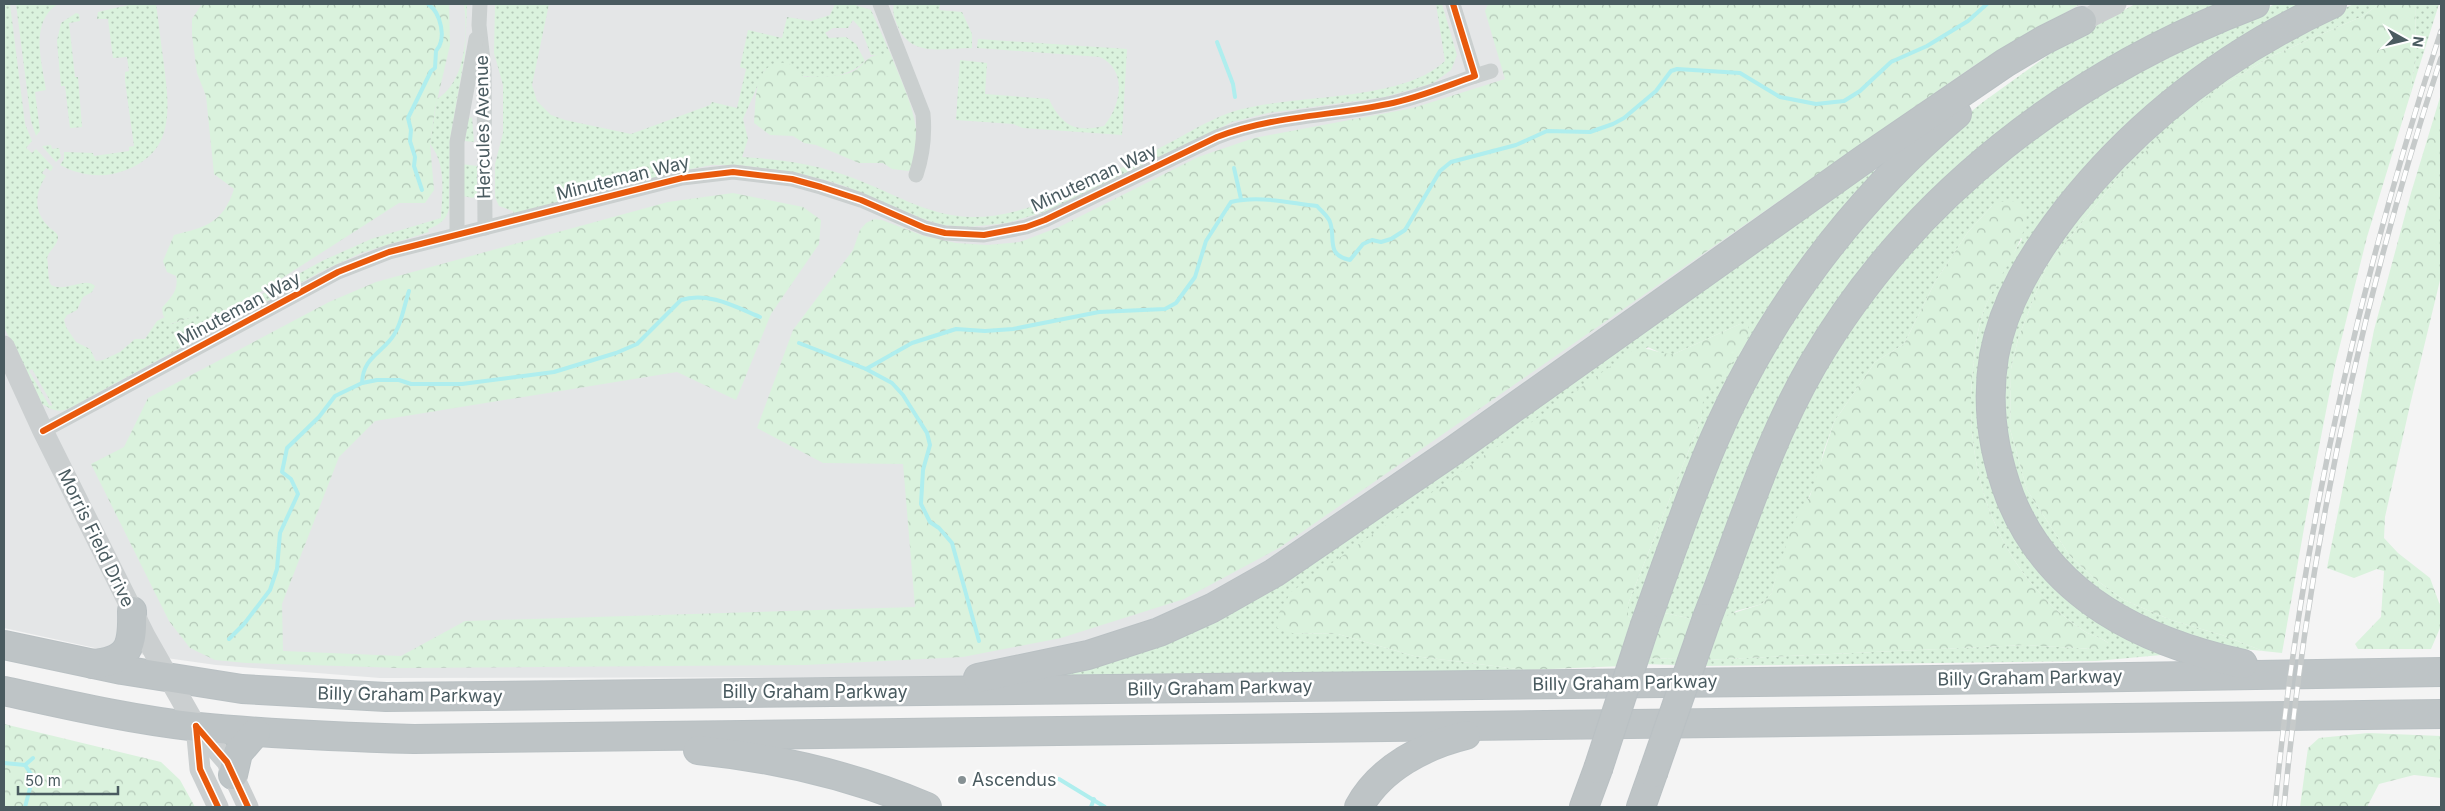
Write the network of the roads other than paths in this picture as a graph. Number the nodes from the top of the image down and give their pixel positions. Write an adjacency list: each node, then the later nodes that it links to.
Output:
1 (480, 4): 8 (street, Hercules Avenue)
2 (880, 4): 13 (street)
3 (1452, 4): 10 (street)
4 (2116, 4): 7 (street)
5 (2255, 4): 37 (highway, bridge)
6 (2332, 4): 22 (highway)
7 (2082, 21): 25 (highway); 36 (highway, bridge)
8 (479, 25): 11 (street, Hercules Avenue); 12 (street, Hercules Avenue)
9 (1491, 71): 10 (street, Minuteman Way)
10 (1475, 76): 14 (street, Minuteman Way)
11 (484, 105): 12 (street); 14 (street, Hercules Avenue)
12 (462, 112): 15 (street, Hercules Avenue)
13 (916, 175)
14 (485, 228): 15 (street, Minuteman Way)
15 (457, 234): 17 (street, Minuteman Way)
16 (4, 346): 17 (street, Morris Field Drive)
17 (43, 431): 18 (street, Morris Field Drive)
18 (132, 611): 20 (highway); 23 (street, Morris Field Drive)
19 (4, 645): 20 (highway, Billy Graham Parkway)
20 (93, 664): 23 (highway, Billy Graham Parkway)
21 (2441, 672): 22 (highway, Billy Graham Parkway)
22 (2281, 673): 25 (highway, Billy Graham Parkway)
23 (168, 678): 25 (highway, Billy Graham Parkway); 27 (street, Morris Field Drive)
24 (4, 691): 27 (highway)
25 (816, 692)
26 (2441, 714): 28 (highway)
27 (196, 726): 29 (highway); 31 (street, Morris Field Drive); 32 (street, Morris Field Drive)
28 (1499, 726): 30 (highway); 35 (highway)
29 (256, 732): 30 (highway); 31 (highway)
30 (565, 737): 34 (highway)
31 (233, 775): 33 (street, Morris Field Drive)
32 (218, 807)
33 (248, 807)
34 (927, 807)
35 (1359, 807)
36 (1584, 807)
37 (1641, 807)

